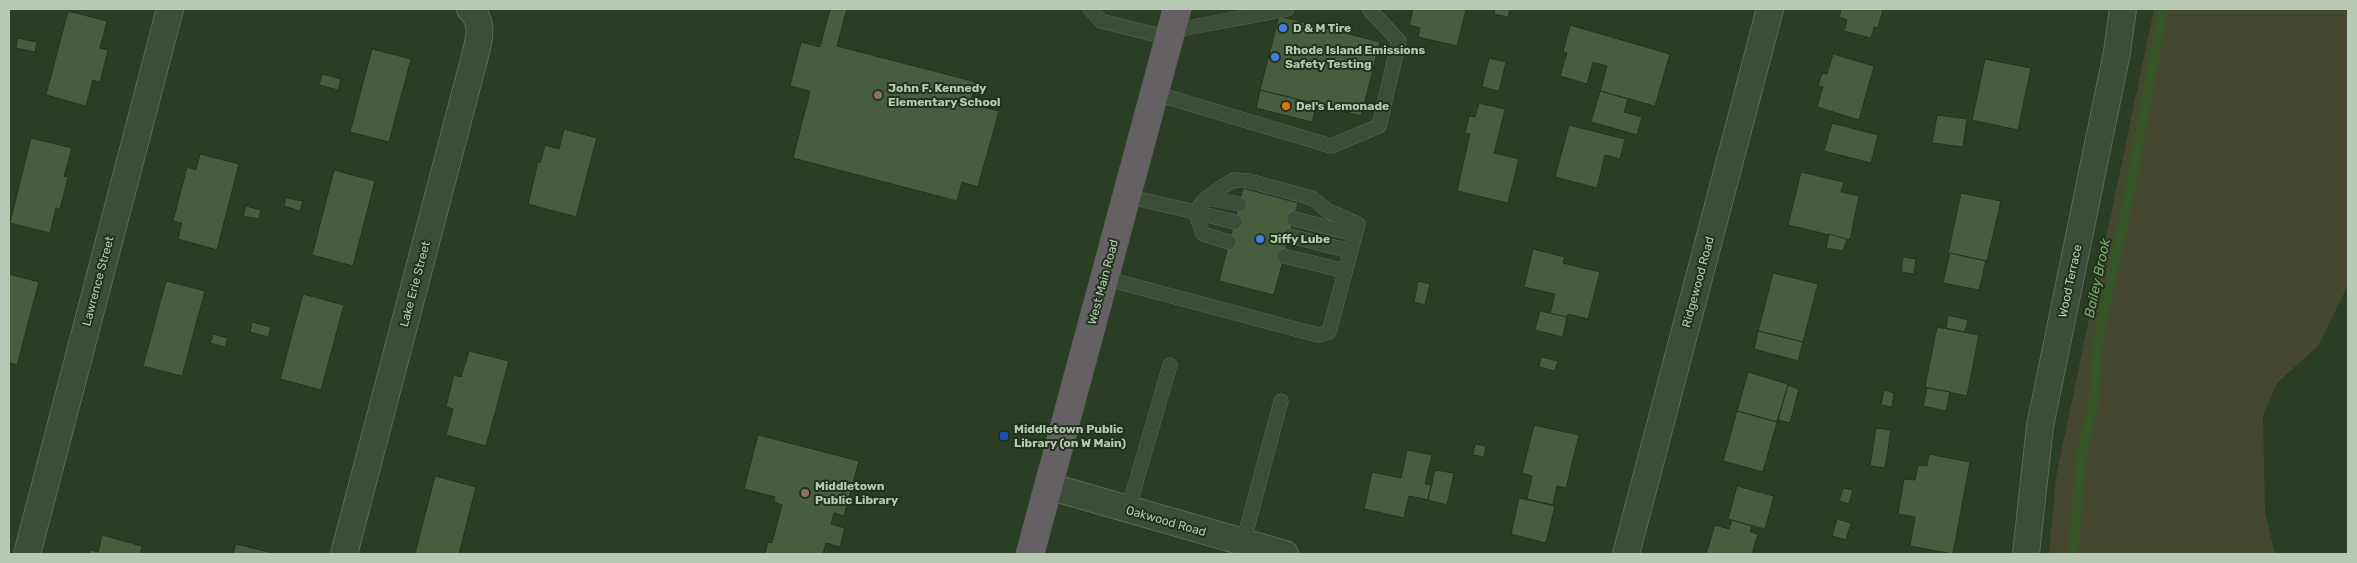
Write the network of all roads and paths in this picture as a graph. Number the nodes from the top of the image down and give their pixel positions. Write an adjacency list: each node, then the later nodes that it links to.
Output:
1 (170, 9): 28 (street, Lawrence Street)
2 (1090, 9): 8 (lane)
3 (1287, 9): 8 (lane)
4 (1369, 9): 9 (lane)
5 (1770, 9): 32 (street, Ridgewood Road)
6 (2124, 9): 33 (street, Wood Terrace)
7 (472, 11): 29 (street, Lake Erie Street)
8 (1172, 26): 9 (highway, West Main Road)
9 (1154, 93): 10 (highway, West Main Road)
10 (1126, 196): 13 (lane); 22 (highway, West Main Road)
11 (1207, 198): 12 (lane); 13 (lane); 16 (lane)
12 (1239, 204)
13 (1195, 212): 15 (lane); 18 (lane)
14 (1294, 219): 16 (lane)
15 (1235, 222)
16 (1355, 234): 19 (lane)
17 (1290, 236): 19 (lane)
18 (1229, 242)
19 (1350, 251): 21 (lane)
20 (1284, 256): 21 (lane)
21 (1345, 271): 22 (lane)
22 (1104, 278): 25 (highway, West Main Road)
23 (1170, 365): 26 (lane)
24 (1281, 401): 27 (lane)
25 (1048, 486): 26 (street, Oakwood Road); 30 (highway, West Main Road)
26 (1128, 510): 27 (street, Oakwood Road)
27 (1243, 542): 31 (street, Oakwood Road)
28 (27, 554)
29 (344, 554)
30 (1030, 554)
31 (1284, 554)
32 (1626, 554)
33 (2026, 554)

